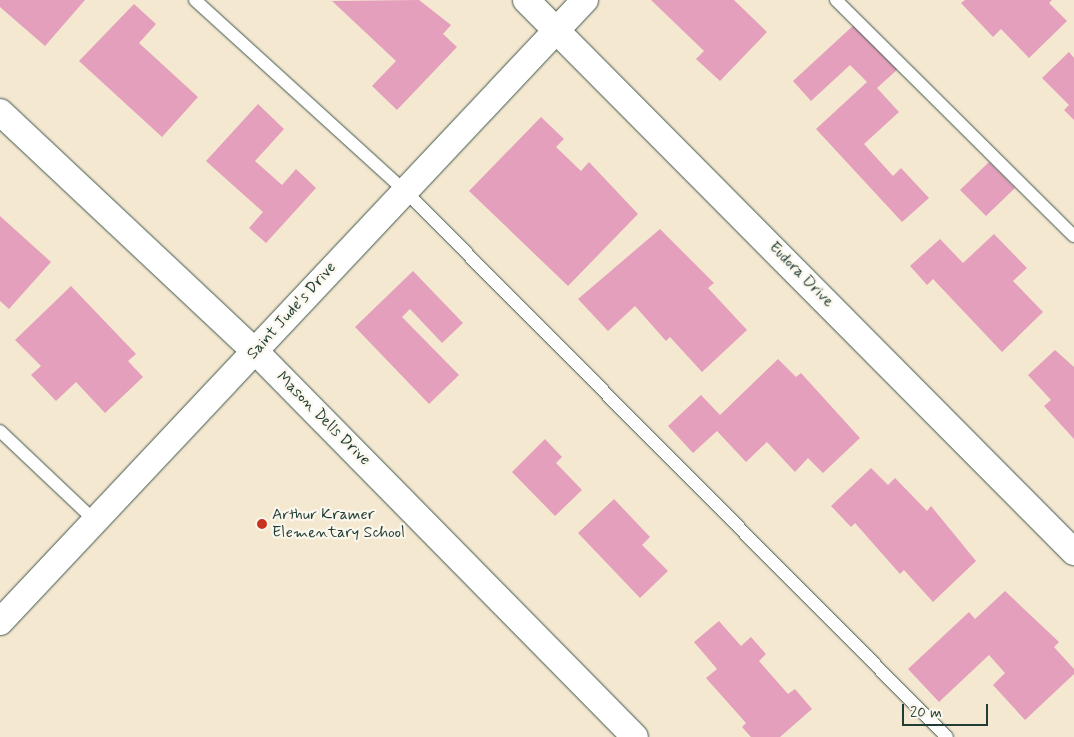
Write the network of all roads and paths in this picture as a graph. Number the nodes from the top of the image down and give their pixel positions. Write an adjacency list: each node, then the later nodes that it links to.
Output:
1 (195, 0): 7 (lane)
2 (526, 0): 5 (street, Eudora Drive)
3 (585, 0): 5 (street, Saint Jude's Drive)
4 (836, 0): 8 (lane)
5 (557, 29): 7 (street, Saint Jude's Drive); 12 (street, Eudora Drive)
6 (0, 112): 9 (street, Mason Dells Drive)
7 (402, 189): 9 (street, Saint Jude's Drive); 15 (lane)
8 (1074, 236)
9 (256, 352): 11 (street, Saint Jude's Drive); 14 (street, Mason Dells Drive)
10 (0, 431): 11 (lane)
11 (94, 520): 13 (street, Saint Jude's Drive)
12 (1074, 552)
13 (0, 622)
14 (634, 737)
15 (947, 737)

